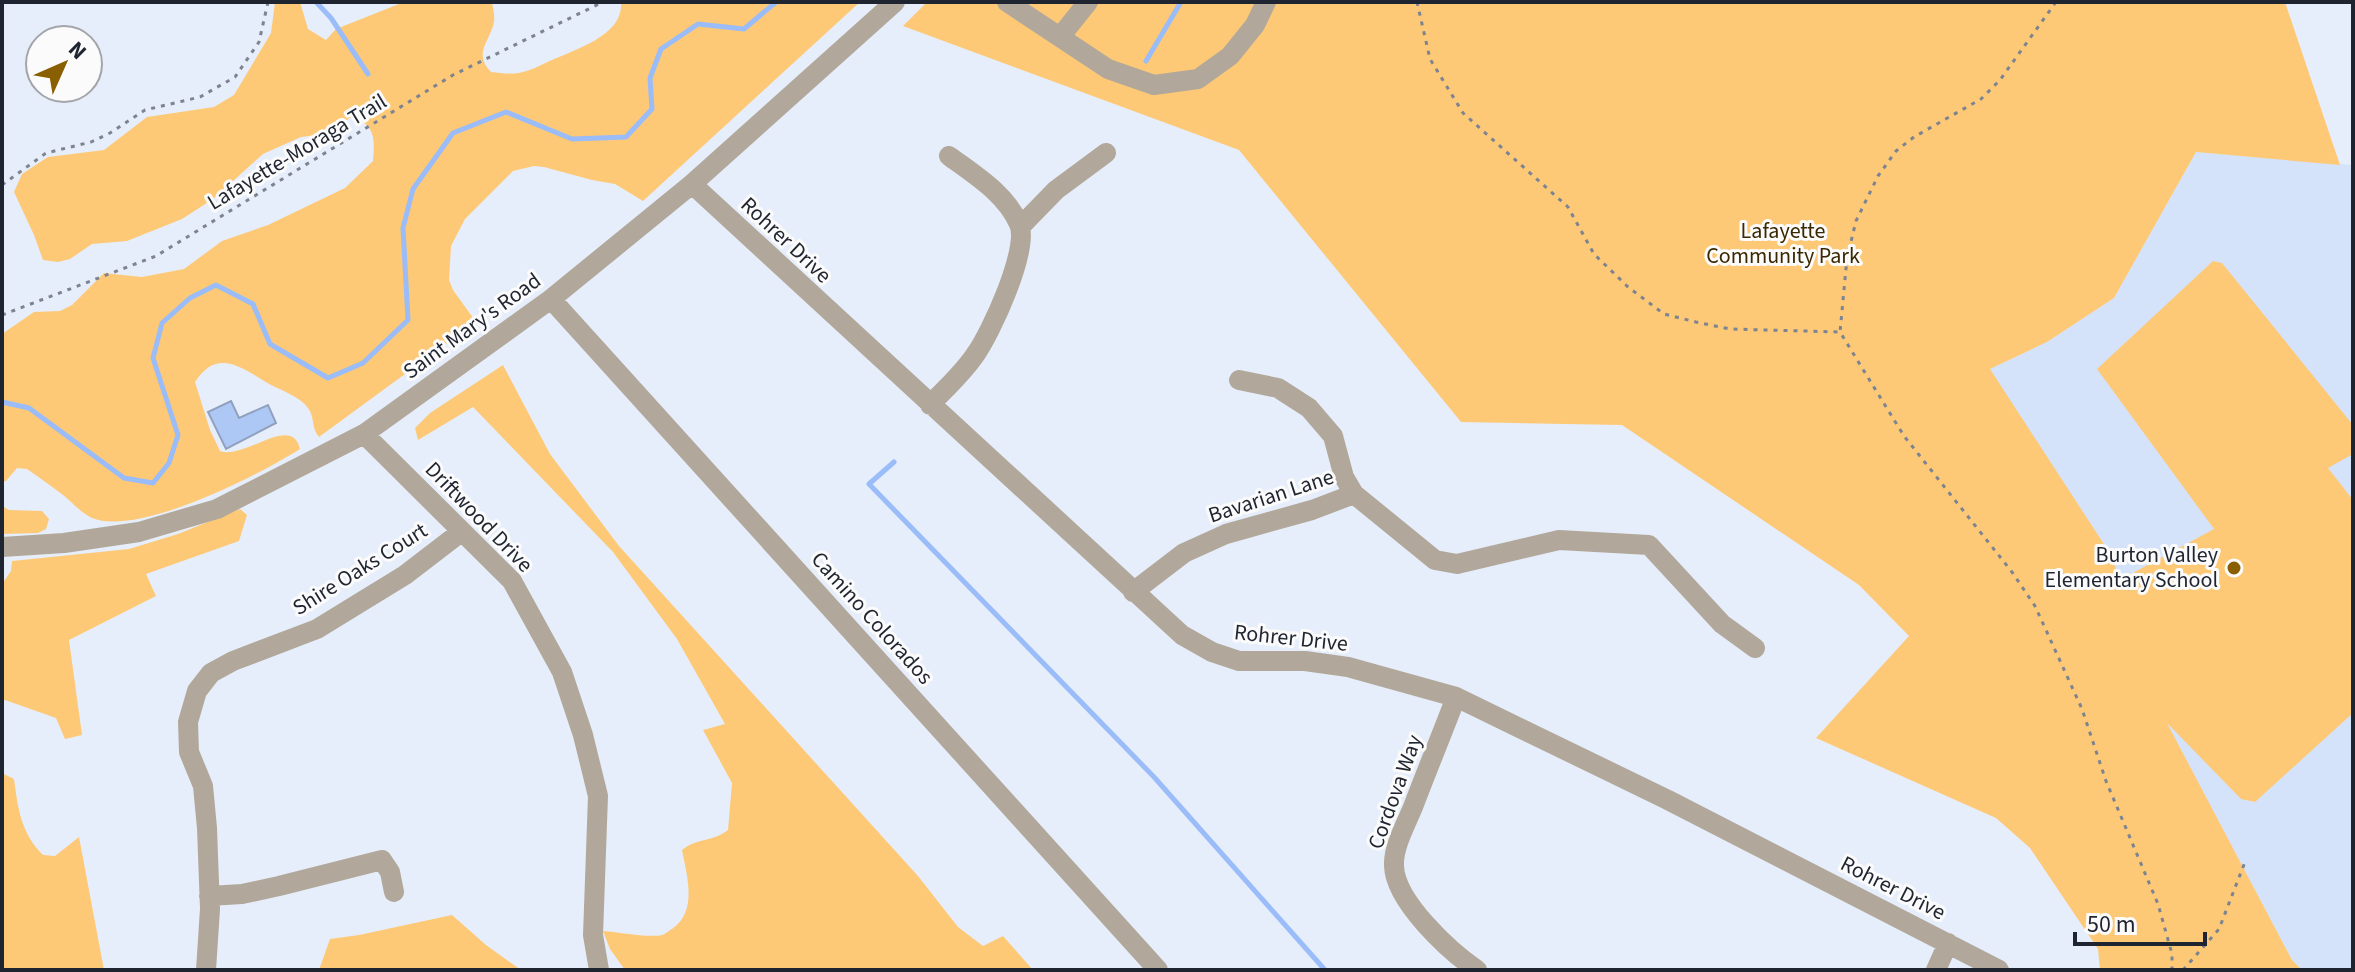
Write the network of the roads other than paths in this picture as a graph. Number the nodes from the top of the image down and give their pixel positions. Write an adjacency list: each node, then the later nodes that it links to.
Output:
1 (895, 2): 8 (street, Saint Mary's Road)
2 (1088, 2): 5 (street)
3 (1266, 2): 5 (street)
4 (1016, 4): 5 (street)
5 (1060, 37)
6 (1106, 153): 9 (street)
7 (949, 156): 9 (street)
8 (692, 184): 10 (street, Saint Mary's Road); 12 (street, Rohrer Drive)
9 (1021, 226): 12 (street)
10 (551, 299): 13 (street, Saint Mary's Road); 25 (street, Camino Colorados)
11 (1239, 380): 14 (street)
12 (930, 405): 17 (street, Rohrer Drive)
13 (364, 434): 15 (street, Driftwood Drive); 16 (street, Saint Mary's Road)
14 (1354, 494): 17 (street, Bavarian Lane); 18 (street, Bavarian Lane)
15 (461, 532): 21 (street, Shire Oaks Court); 24 (street, Driftwood Drive)
16 (2, 547)
17 (1133, 592): 19 (street, Rohrer Drive)
18 (1755, 648)
19 (1456, 697): 22 (street, Rohrer Drive); 26 (street, Cordova Way)
20 (394, 892): 21 (street)
21 (209, 896): 23 (street, Shire Oaks Court)
22 (1948, 943): 27 (street); 28 (street, Rohrer Drive)
23 (206, 970)
24 (599, 970)
25 (1158, 970)
26 (1477, 970)
27 (1936, 970)
28 (1999, 970)

